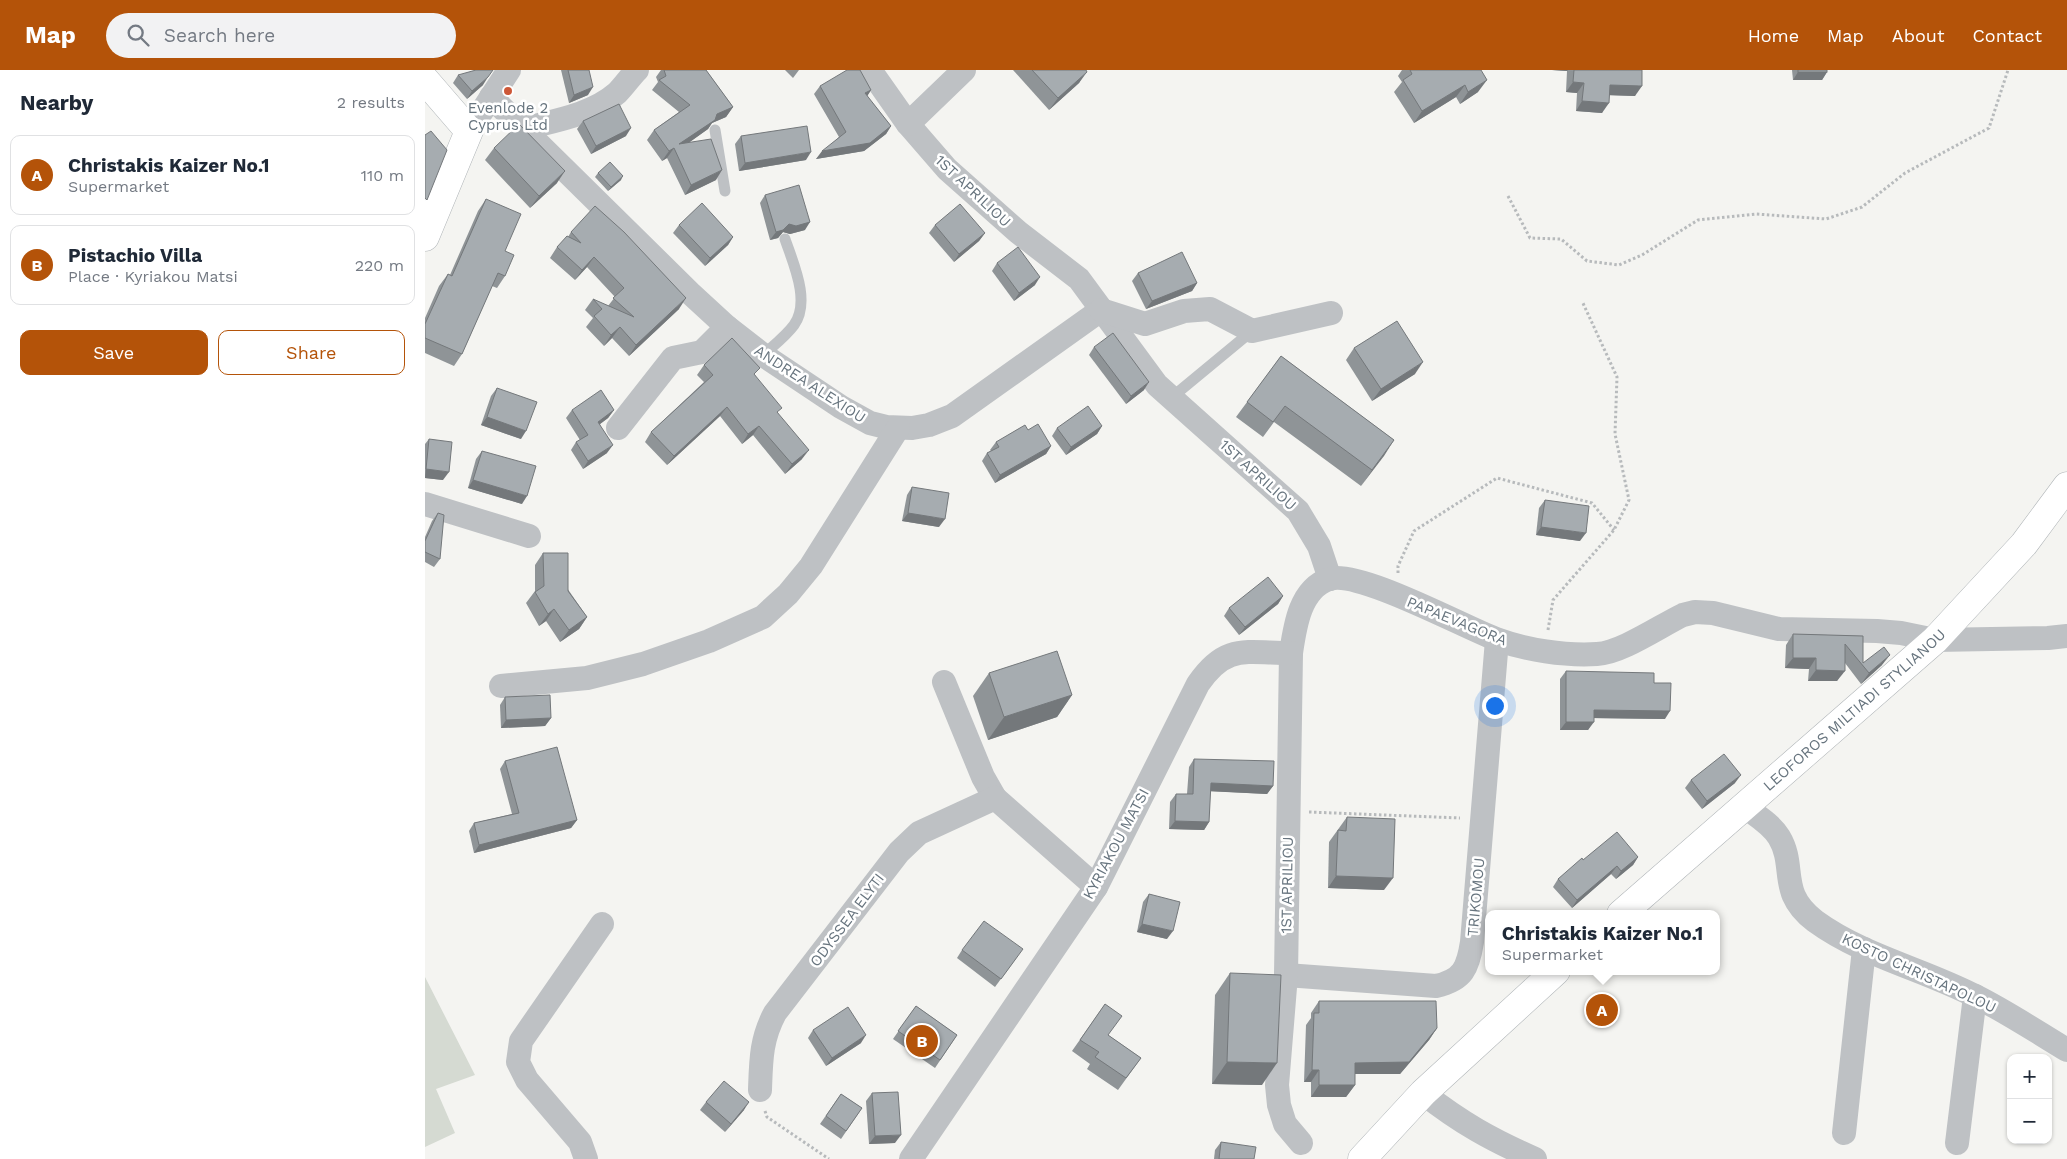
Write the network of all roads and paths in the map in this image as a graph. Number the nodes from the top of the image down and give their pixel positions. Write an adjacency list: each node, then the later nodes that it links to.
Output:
1 (509, 70): 7 (street)
2 (637, 70): 9 (street)
3 (870, 70): 8 (street, 1ST APRILIOU)
4 (964, 70): 8 (street)
5 (2009, 70): 13 (path)
6 (425, 80): 11 (main road)
7 (491, 97): 9 (street, ANDREA ALEXIOU); 11 (street)
8 (908, 124): 17 (street, 1ST APRILIOU)
9 (522, 129): 19 (street, ANDREA ALEXIOU)
10 (715, 130): 12 (lane)
11 (469, 132): 14 (main road)
12 (725, 191)
13 (1508, 196)
14 (425, 237)
15 (785, 239): 21 (lane)
16 (1582, 301): 27 (path)
17 (1101, 310): 20 (street); 22 (street, 1ST APRILIOU); 24 (street, ANDREA ALEXIOU)
18 (1331, 314): 20 (street)
19 (727, 327): 21 (street, ANDREA ALEXIOU); 23 (street)
20 (1252, 331): 22 (lane)
21 (763, 355): 24 (street, ANDREA ALEXIOU)
22 (1171, 398): 29 (street, 1ST APRILIOU)
23 (618, 428)
24 (898, 428): 37 (street)
25 (2067, 486): 33 (main road, LEOFOROS MILTIADI STYLIANOU)
26 (425, 504): 28 (street)
27 (1613, 530): 30 (path); 34 (path)
28 (529, 536)
29 (1330, 578): 30 (street, PAPAEVAGORA); 35 (street, 1ST APRILIOU)
30 (1400, 597): 32 (street, PAPAEVAGORA)
31 (2067, 636): 33 (street, PAPAEVAGORA)
32 (1497, 640): 34 (street, PAPAEVAGORA); 41 (street, TRIKOMOU)
33 (1935, 640): 34 (street, PAPAEVAGORA); 39 (main road, LEOFOROS MILTIADI STYLIANOU)
34 (1545, 650)
35 (1291, 652): 40 (street, 1ST APRILIOU); 42 (street, KYRIAKOU MATSI)
36 (944, 682): 38 (street)
37 (501, 686)
38 (995, 798): 42 (street); 50 (street, ODYSSEA ELYTI)
39 (1745, 807): 43 (main road, LEOFOROS MILTIADI STYLIANOU); 45 (street, KOSTO CHRISTAPOLOU)
40 (1288, 812): 41 (path); 46 (street, 1ST APRILIOU)
41 (1482, 818): 46 (street, TRIKOMOU)
42 (1096, 887): 57 (street, KYRIAKOU MATSI)
43 (1626, 910)
44 (602, 924): 55 (street)
45 (1863, 949): 48 (street, KOSTO CHRISTAPOLOU); 52 (street)
46 (1286, 975): 53 (street, 1ST APRILIOU)
47 (1552, 975): 51 (main road)
48 (1975, 996): 49 (street, KOSTO CHRISTAPOLOU); 54 (street)
49 (2067, 1050)
50 (760, 1090): 56 (path)
51 (1423, 1093): 58 (main road); 59 (street)
52 (1844, 1132)
53 (1301, 1143)
54 (1957, 1143)
55 (586, 1159)
56 (829, 1159)
57 (911, 1159)
58 (1362, 1159)
59 (1535, 1159)

